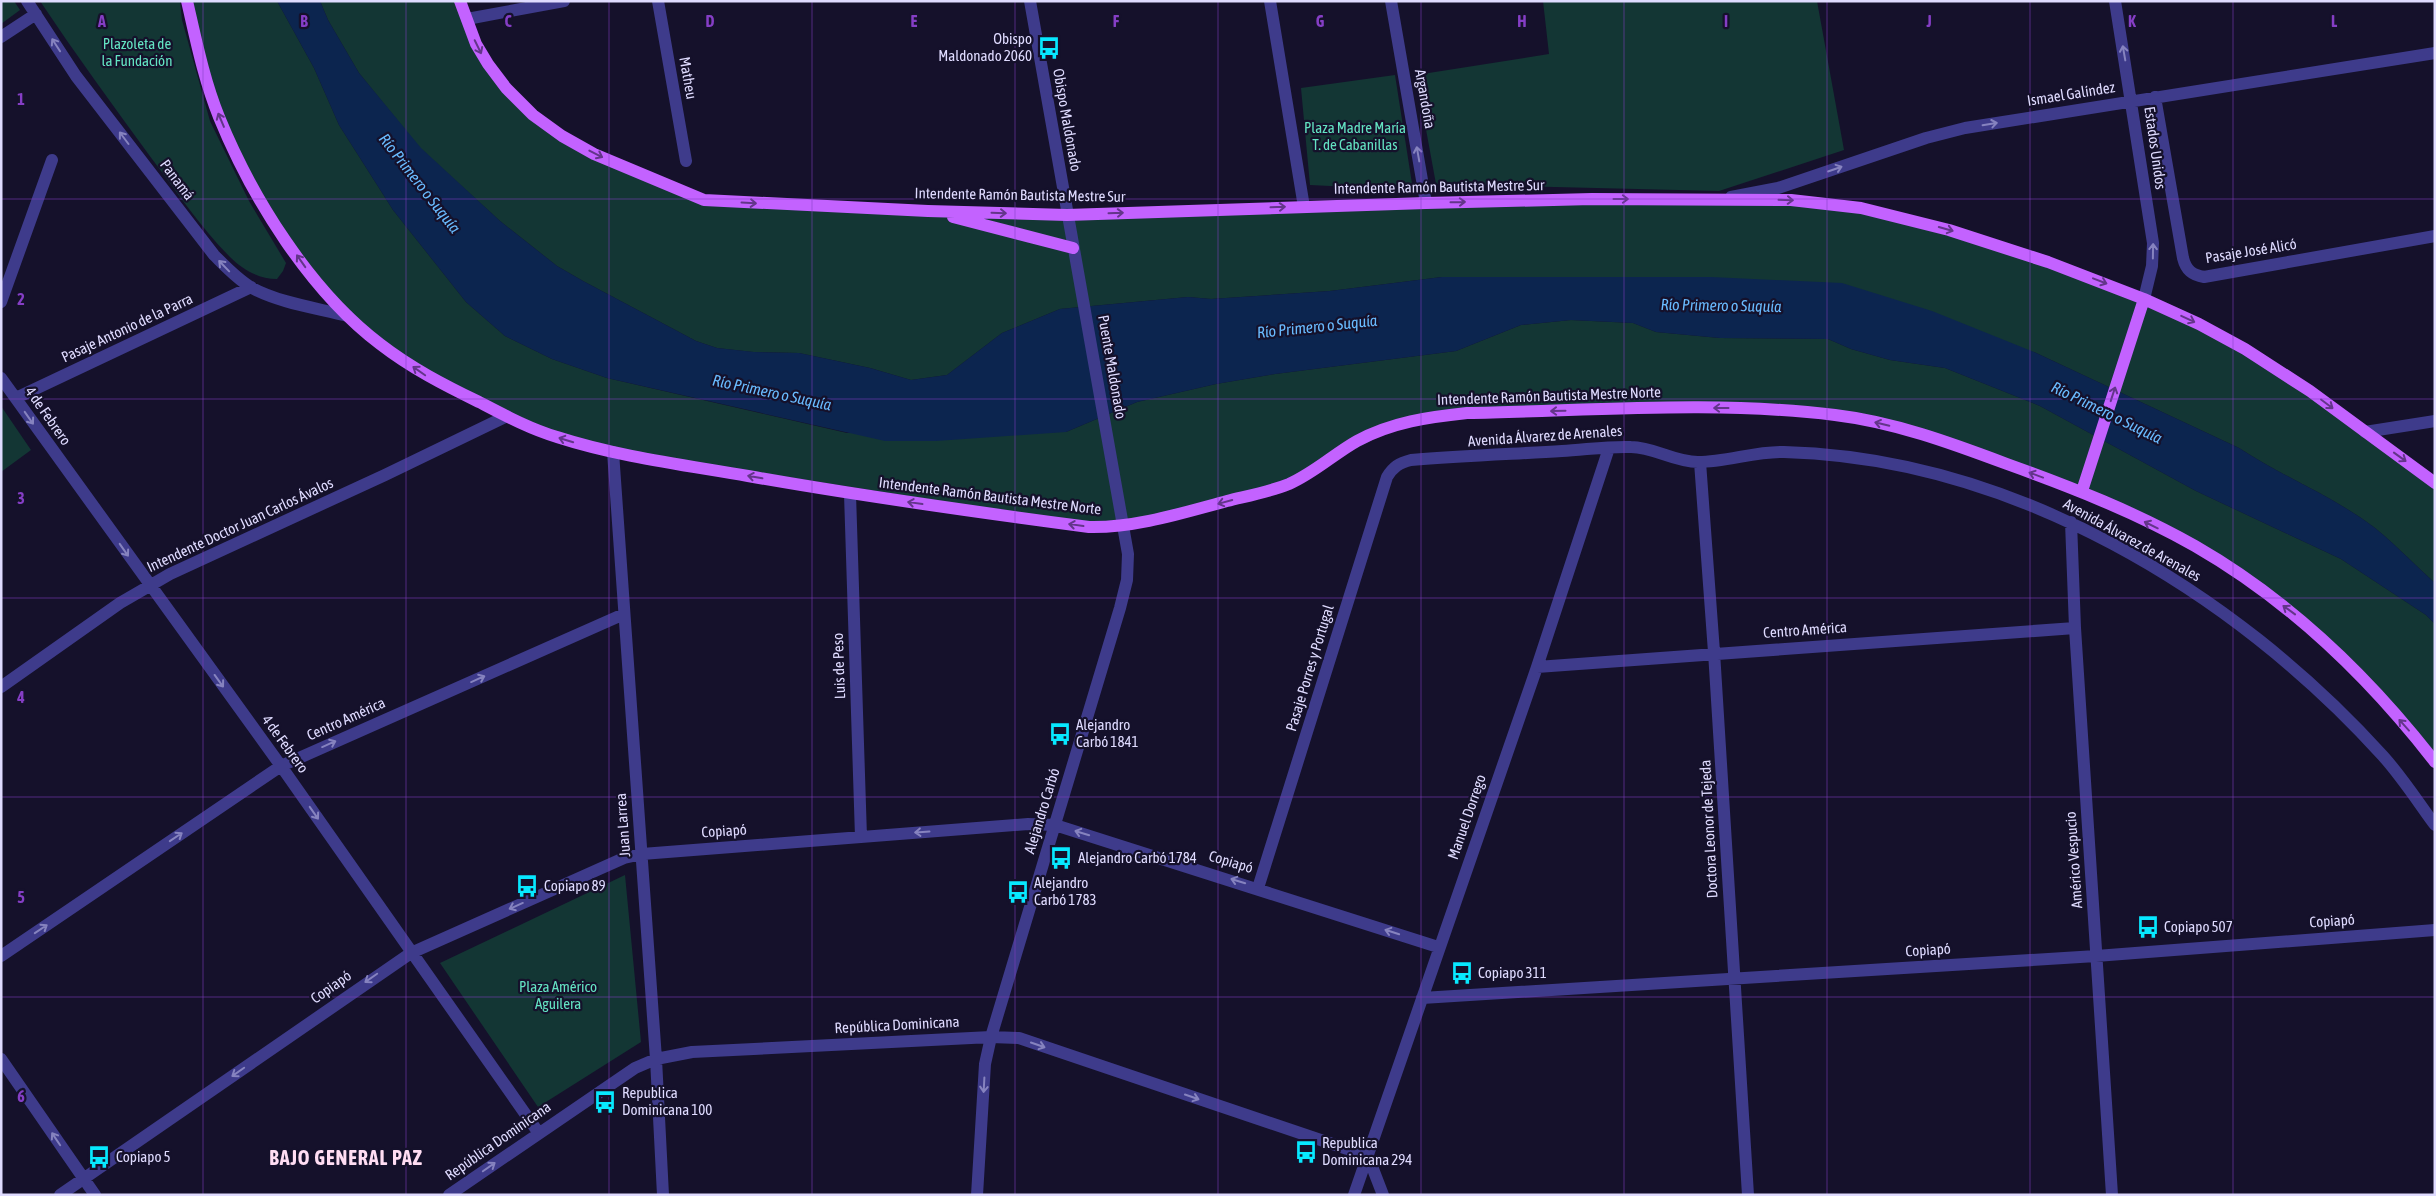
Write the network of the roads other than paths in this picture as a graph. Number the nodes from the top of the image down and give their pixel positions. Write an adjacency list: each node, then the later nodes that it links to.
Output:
1 (27, 1): 10 (street, Panamá)
2 (187, 1): 28 (main road, Intendente Ramón Bautista Mestre Norte, one-way to 2)
3 (460, 1): 11 (main road, Intendente Ramón Bautista Mestre Sur)
4 (564, 1): 11 (street)
5 (658, 1): 17 (street, Matheu)
6 (1030, 1): 22 (street, Obispo Maldonado)
7 (1270, 1): 20 (street)
8 (1391, 1): 19 (street, Argandoña, one-way to 8)
9 (2115, 1): 15 (street, Estados Unidos, one-way to 9)
10 (36, 14): 12 (street); 25 (street, Panamá, one-way to 10)
11 (467, 19): 21 (main road, Intendente Ramón Bautista Mestre Sur, one-way to 21)
12 (1, 37)
13 (2435, 53): 14 (street, Ismael Galíndez)
14 (2154, 97): 15 (street, Ismael Galíndez); 23 (street, Pasaje José Alicó)
15 (2132, 101): 18 (street, Ismael Galíndez, one-way to 15); 26 (street, Estados Unidos, one-way to 15)
16 (52, 160): 27 (street)
17 (686, 161)
18 (1720, 199): 19 (main road, Intendente Ramón Bautista Mestre Sur, one-way to 18); 26 (main road, Intendente Ramón Bautista Mestre Sur, one-way to 26)
19 (1426, 202): 20 (main road, Intendente Ramón Bautista Mestre Sur)
20 (1304, 207): 22 (main road, Intendente Ramón Bautista Mestre Sur, one-way to 20)
21 (928, 211): 22 (main road, Intendente Ramón Bautista Mestre Sur, one-way to 22); 24 (main road)
22 (1067, 215): 24 (street, Puente Maldonado)
23 (2435, 236)
24 (1073, 248): 42 (street, Puente Maldonado)
25 (251, 287): 28 (street, Panamá); 30 (street, Pasaje Antonio de la Parra)
26 (2144, 299): 33 (main road, Intendente Ramón Bautista Mestre Sur, one-way to 33); 39 (main road, one-way to 26)
27 (1, 302)
28 (348, 316): 31 (main road, Intendente Ramón Bautista Mestre Norte, one-way to 28)
29 (1, 378): 30 (street, 4 de Febrero)
30 (16, 398): 43 (street, 4 de Febrero, one-way to 43)
31 (507, 416): 35 (main road, Intendente Ramón Bautista Mestre Norte, one-way to 31); 43 (street, Intendente Doctor Juan Carlos Ávalos)
32 (2435, 420): 33 (street)
33 (2365, 432): 38 (main road, Intendente Ramón Bautista Mestre Sur, one-way to 38)
34 (1609, 448): 36 (street, Avenida Álvarez de Arenales); 37 (street, Avenida Álvarez de Arenales); 47 (street, Manuel Dorrego)
35 (613, 452): 40 (main road, Intendente Ramón Bautista Mestre Norte, one-way to 35); 44 (street, Juan Larrea)
36 (1700, 462): 41 (street, Avenida Álvarez de Arenales); 46 (street, Doctora Leonor de Tejeda)
37 (1400, 463): 55 (street, Pasaje Porres y Portugal)
38 (2435, 483)
39 (2082, 491): 42 (main road, Intendente Ramón Bautista Mestre Norte, one-way to 42); 49 (main road, Intendente Ramón Bautista Mestre Norte, one-way to 39)
40 (850, 494): 42 (main road, Intendente Ramón Bautista Mestre Norte, one-way to 40); 53 (street, Luis de Peso)
41 (2071, 522): 45 (street, Américo Vespucio); 52 (street, Avenida Álvarez de Arenales)
42 (1125, 526): 51 (street, Alejandro Carbó)
43 (149, 586): 48 (street, Intendente Doctor Juan Carlos Ávalos); 50 (street, 4 de Febrero, one-way to 50)
44 (624, 614): 50 (street, Centro América, one-way to 44); 54 (street, Juan Larrea)
45 (2075, 628): 46 (street, Centro América); 60 (street, Américo Vespucio)
46 (1714, 652): 47 (street, Centro América); 61 (street, Doctora Leonor de Tejeda)
47 (1537, 666): 57 (street, Manuel Dorrego)
48 (1, 687)
49 (2435, 762)
50 (281, 766): 58 (street, 4 de Febrero, one-way to 58); 59 (street, Centro América, one-way to 50)
51 (1055, 825): 53 (street, Copiapó, one-way to 53); 55 (street, Copiapó, one-way to 51); 63 (street, Alejandro Carbó)
52 (2435, 825)
53 (861, 837): 54 (street, Copiapó)
54 (642, 854): 58 (street, Copiapó, one-way to 58); 65 (street, Juan Larrea)
55 (1258, 888): 57 (street, Copiapó, one-way to 55)
56 (2435, 930): 60 (street, Copiapó)
57 (1438, 947): 62 (street, Manuel Dorrego)
58 (410, 953): 66 (street, 4 de Febrero); 68 (street, Copiapó, one-way to 68)
59 (1, 956)
60 (2096, 956): 61 (street, Copiapó); 77 (street, Américo Vespucio)
61 (1734, 979): 62 (street, Copiapó); 76 (street, Doctora Leonor de Tejeda)
62 (1422, 998): 67 (street, Manuel Dorrego)
63 (990, 1037): 65 (street, República Dominicana); 67 (street, República Dominicana, one-way to 67); 73 (street, Alejandro Carbó, one-way to 73)
64 (1, 1059): 68 (street, one-way to 64)
65 (656, 1059): 66 (street, República Dominicana); 72 (street, Juan Larrea)
66 (538, 1132): 71 (street, República Dominicana, one-way to 66)
67 (1368, 1156): 74 (street, Manuel Dorrego); 75 (street)
68 (83, 1179): 69 (street, Copiapó); 70 (street)
69 (60, 1195)
70 (94, 1195)
71 (449, 1195)
72 (664, 1195)
73 (978, 1195)
74 (1354, 1195)
75 (1383, 1195)
76 (1748, 1195)
77 (2112, 1195)

